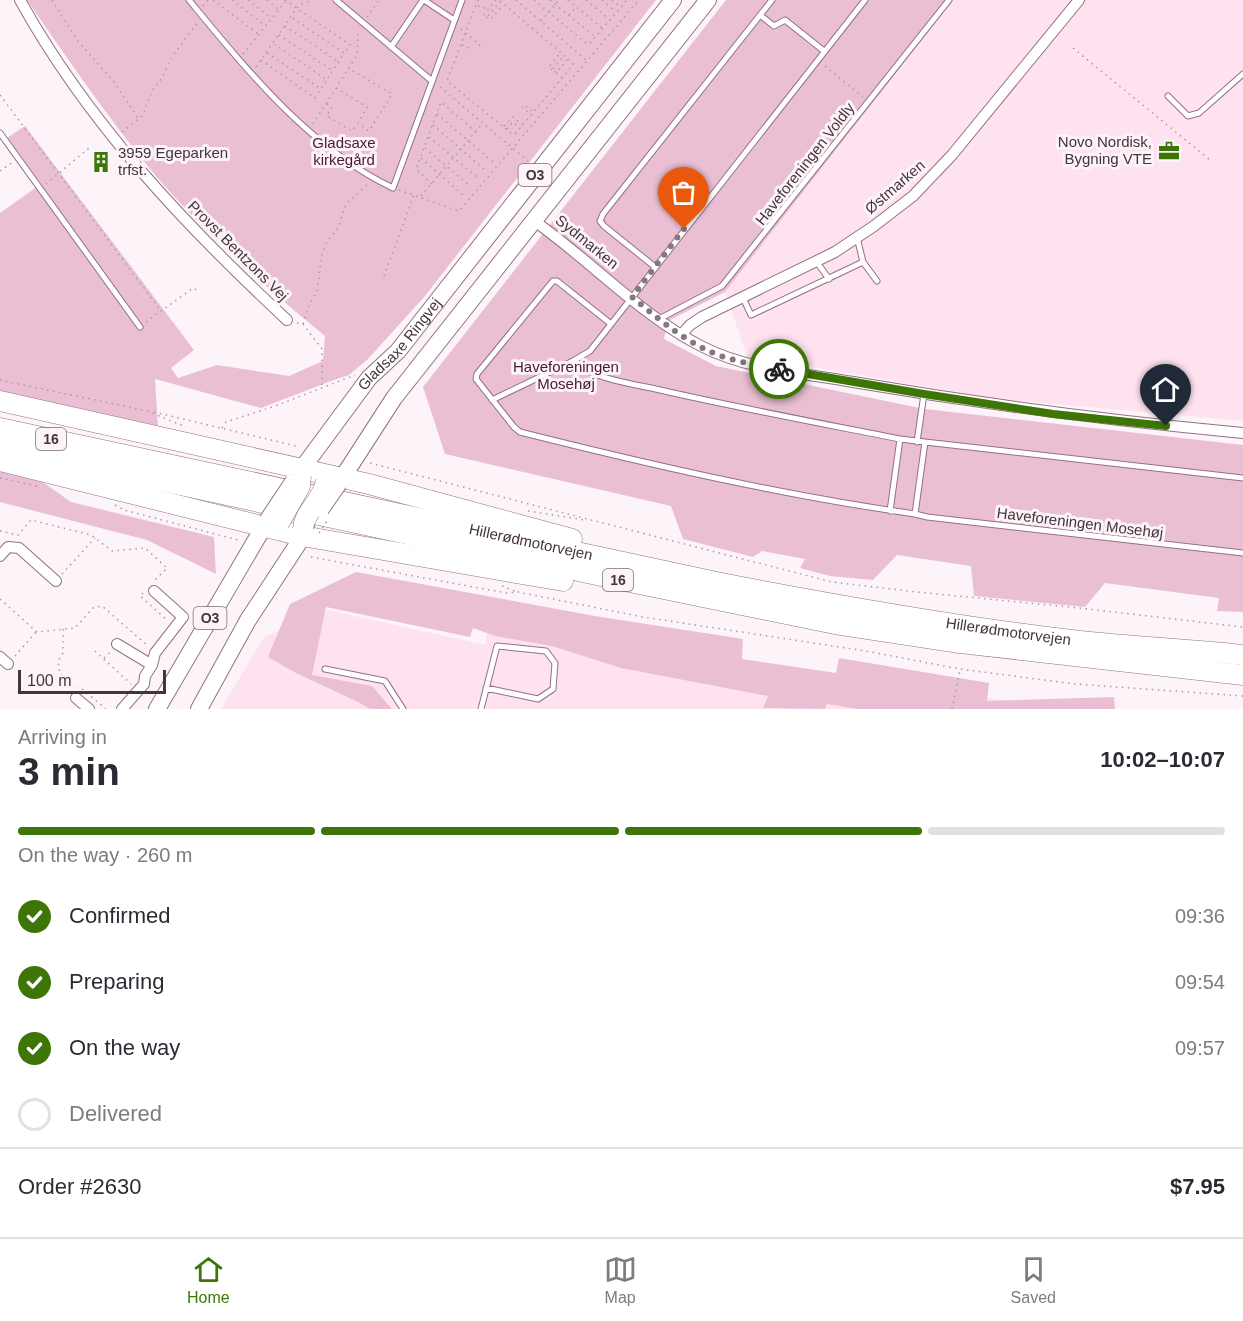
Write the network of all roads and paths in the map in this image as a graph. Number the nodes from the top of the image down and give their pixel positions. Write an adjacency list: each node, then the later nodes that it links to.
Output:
1 (20, 0): 110 (street, Provst Bentzons Vej)
2 (52, 0): 98 (path)
3 (189, 0): 43 (lane)
4 (213, 0): 57 (path)
5 (232, 0): 52 (path)
6 (248, 0): 47 (path)
7 (267, 0): 38 (path)
8 (286, 0): 37 (path); 38 (path)
9 (312, 0): 37 (path)
10 (336, 0): 51 (lane)
11 (379, 0): 51 (path)
12 (424, 0): 49 (lane); 61 (lane)
13 (462, 0): 49 (lane)
14 (478, 0): 33 (path)
15 (498, 0): 32 (path); 39 (path); 46 (path)
16 (516, 0): 50 (path)
17 (534, 0): 40 (path)
18 (550, 0): 34 (path)
19 (560, 0): 34 (path)
20 (568, 0): 35 (path)
21 (586, 0): 48 (path)
22 (602, 0): 41 (path)
23 (612, 0): 36 (path)
24 (627, 0): 36 (path)
25 (639, 0): 74 (path)
26 (673, 0): 173 (main road, Gladsaxe Ringvej / O3)
27 (708, 0): 136 (main road, Gladsaxe Ringvej / O3)
28 (772, 0): 42 (lane)
29 (865, 0): 65 (lane)
30 (949, 0): 91 (lane, Haveforeningen Voldly)
31 (1079, 0): 137 (street, Østmarken)
32 (504, 4): 46 (path); 67 (path)
33 (477, 5): 39 (path); 55 (path)
34 (555, 5): 40 (path); 44 (path)
35 (576, 6): 44 (path); 54 (path)
36 (621, 7): 41 (path)
37 (297, 8): 45 (path); 68 (path)
38 (279, 9): 47 (path)
39 (489, 9): 46 (path)
40 (549, 12): 50 (path); 58 (path)
41 (616, 12): 48 (path)
42 (760, 15): 65 (lane); 140 (lane)
43 (203, 16): 71 (lane); 98 (path)
44 (568, 16): 58 (path)
45 (291, 17): 53 (path); 68 (path)
46 (487, 17)
47 (272, 18): 52 (path)
48 (610, 20): 54 (path)
49 (454, 21): 55 (path); 86 (lane)
50 (541, 22): 74 (path)
51 (363, 23): 61 (lane); 76 (path)
52 (266, 26): 57 (path)
53 (285, 26): 56 (path); 75 (path)
54 (603, 29): 58 (path)
55 (466, 33): 60 (path); 62 (path)
56 (279, 34): 59 (path); 79 (path)
57 (258, 35): 71 (path)
58 (595, 37)
59 (273, 43): 66 (path); 85 (path)
60 (461, 45): 64 (path); 103 (path)
61 (391, 47): 86 (lane)
62 (483, 48)
63 (1073, 48): 119 (path)
64 (471, 49)
65 (824, 51): 73 (lane)
66 (267, 52): 72 (path); 88 (path)
67 (561, 52): 69 (path); 77 (path)
68 (344, 53): 75 (path)
69 (564, 55): 70 (path); 77 (path)
70 (568, 59): 78 (path); 83 (path)
71 (239, 60): 81 (lane)
72 (261, 60): 81 (path); 88 (path)
73 (817, 60): 91 (path); 140 (lane)
74 (587, 61): 114 (path)
75 (339, 62): 79 (path)
76 (348, 68): 87 (path); 99 (path)
77 (552, 70): 80 (path)
78 (559, 70): 80 (path); 83 (path)
79 (333, 71): 85 (path)
80 (556, 73): 84 (path)
81 (252, 74): 106 (lane)
82 (1243, 74): 90 (lane)
83 (565, 75): 84 (path)
84 (562, 78): 95 (path)
85 (327, 80): 88 (path)
86 (432, 81): 101 (path); 131 (lane)
87 (336, 88): 92 (path); 99 (path)
88 (321, 89)
89 (0, 95): 125 (path)
90 (1168, 96)
91 (870, 102): 148 (lane, Haveforeningen Voldly)
92 (327, 103): 99 (path); 106 (path)
93 (526, 106): 95 (path)
94 (522, 107): 97 (path)
95 (534, 112): 97 (path)
96 (437, 113): 100 (path); 107 (path); 111 (path)
97 (531, 115): 102 (path)
98 (139, 119): 110 (path)
99 (358, 123)
100 (433, 124): 109 (path); 115 (path)
101 (483, 124): 107 (path); 114 (path)
102 (523, 125): 103 (path); 104 (path)
103 (504, 127): 105 (path)
104 (520, 128): 105 (path); 105 (path)
105 (506, 129)
106 (310, 130): 127 (lane)
107 (476, 132): 111 (path)
108 (0, 133): 117 (lane)
109 (428, 136): 112 (path); 118 (path)
110 (115, 139): 149 (street, Provst Bentzons Vej)
111 (469, 140): 115 (path); 120 (path)
112 (424, 147): 116 (path); 122 (path)
113 (90, 148): 125 (path)
114 (512, 148): 121 (path); 135 (path)
115 (461, 149): 118 (path); 123 (path)
116 (420, 157): 126 (path); 129 (path)
117 (18, 158): 124 (path); 132 (lane)
118 (454, 158): 122 (path); 128 (path)
119 (1210, 160)
120 (493, 162)
121 (532, 165)
122 (447, 166): 126 (path); 130 (path)
123 (485, 170)
124 (0, 171)
125 (58, 172): 132 (path); 147 (path)
126 (440, 174): 129 (path); 134 (path)
127 (372, 178): 131 (lane); 150 (path)
128 (478, 178)
129 (432, 184): 135 (path)
130 (471, 187)
131 (393, 188): 133 (path)
132 (41, 189): 152 (lane)
133 (414, 195): 135 (path); 141 (path)
134 (464, 196)
135 (421, 197)
136 (533, 219): 145 (street, Sydmarken); 176 (main road, Gladsaxe Ringvej / O3)
137 (857, 237): 138 (street, Østmarken); 139 (lane)
138 (816, 261): 142 (lane); 146 (street, Østmarken)
139 (863, 262): 142 (lane); 143 (lane)
140 (655, 267): 145 (lane)
141 (384, 276)
142 (829, 279): 146 (lane)
143 (878, 282)
144 (199, 291): 147 (path)
145 (632, 297): 148 (street, Sydmarken); 151 (lane)
146 (742, 297): 153 (street, Østmarken)
147 (161, 311): 152 (path)
148 (659, 319): 153 (street, Sydmarken)
149 (287, 320): 150 (path)
150 (303, 324): 157 (path)
151 (611, 324): 154 (lane); 159 (lane)
152 (140, 327)
153 (681, 335): 158 (street, Sydmarken)
154 (573, 361): 159 (lane); 165 (lane)
155 (358, 373): 157 (path)
156 (0, 380): 163 (path)
157 (322, 389): 163 (path)
158 (924, 394): 164 (street, Sydmarken); 166 (lane)
159 (492, 400): 179 (lane, Haveforeningen Mosehøj)
160 (0, 401): 173 (highway)
161 (0, 412): 170 (highway)
162 (0, 428): 170 (highway, Hillerødmotorvejen / 16)
163 (222, 428): 169 (path)
164 (1243, 434)
165 (900, 439): 166 (lane); 179 (lane)
166 (917, 442): 167 (lane)
167 (925, 442): 175 (lane); 180 (lane)
168 (0, 446): 192 (highway, Hillerødmotorvejen / 16)
169 (296, 446)
170 (103, 450): 190 (highway, Hillerødmotorvejen / 16)
171 (0, 461): 181 (highway)
172 (370, 463): 195 (path)
173 (300, 472): 176 (highway); 181 (highway, bridge)
174 (0, 478): 177 (path)
175 (1243, 478)
176 (333, 479): 183 (highway, bridge); 190 (highway)
177 (45, 488)
178 (114, 505): 185 (path)
179 (890, 510): 180 (lane, Haveforeningen Mosehøj)
180 (915, 514): 186 (lane, Haveforeningen Mosehøj)
181 (272, 525): 183 (highway); 214 (main road, O3)
182 (0, 531): 184 (path)
183 (304, 532): 192 (highway); 215 (main road, O3)
184 (96, 537): 189 (path); 191 (path)
185 (238, 540)
186 (1243, 553)
187 (0, 556): 189 (street)
188 (311, 556): 205 (path)
189 (56, 581)
190 (721, 583): 201 (highway, Hillerødmotorvejen / 16)
191 (151, 587): 194 (street); 194 (path)
192 (692, 596): 206 (highway, Hillerødmotorvejen / 16)
193 (0, 599): 197 (path)
194 (175, 627): 200 (street)
195 (1243, 627)
196 (63, 629): 197 (path); 200 (path); 212 (path)
197 (36, 632): 202 (path)
198 (117, 644): 203 (street)
199 (95, 651): 208 (path)
200 (155, 653): 203 (street)
201 (1243, 655)
202 (4, 661)
203 (152, 665): 208 (street)
204 (325, 669): 216 (lane)
205 (960, 669): 209 (path); 218 (path)
206 (1243, 675)
207 (486, 688): 207 (lane); 217 (lane)
208 (138, 691): 213 (street)
209 (1243, 696)
210 (76, 698): 211 (street)
211 (88, 709)
212 (106, 709)
213 (122, 709)
214 (157, 709)
215 (199, 709)
216 (404, 709)
217 (481, 709)
218 (952, 709)

